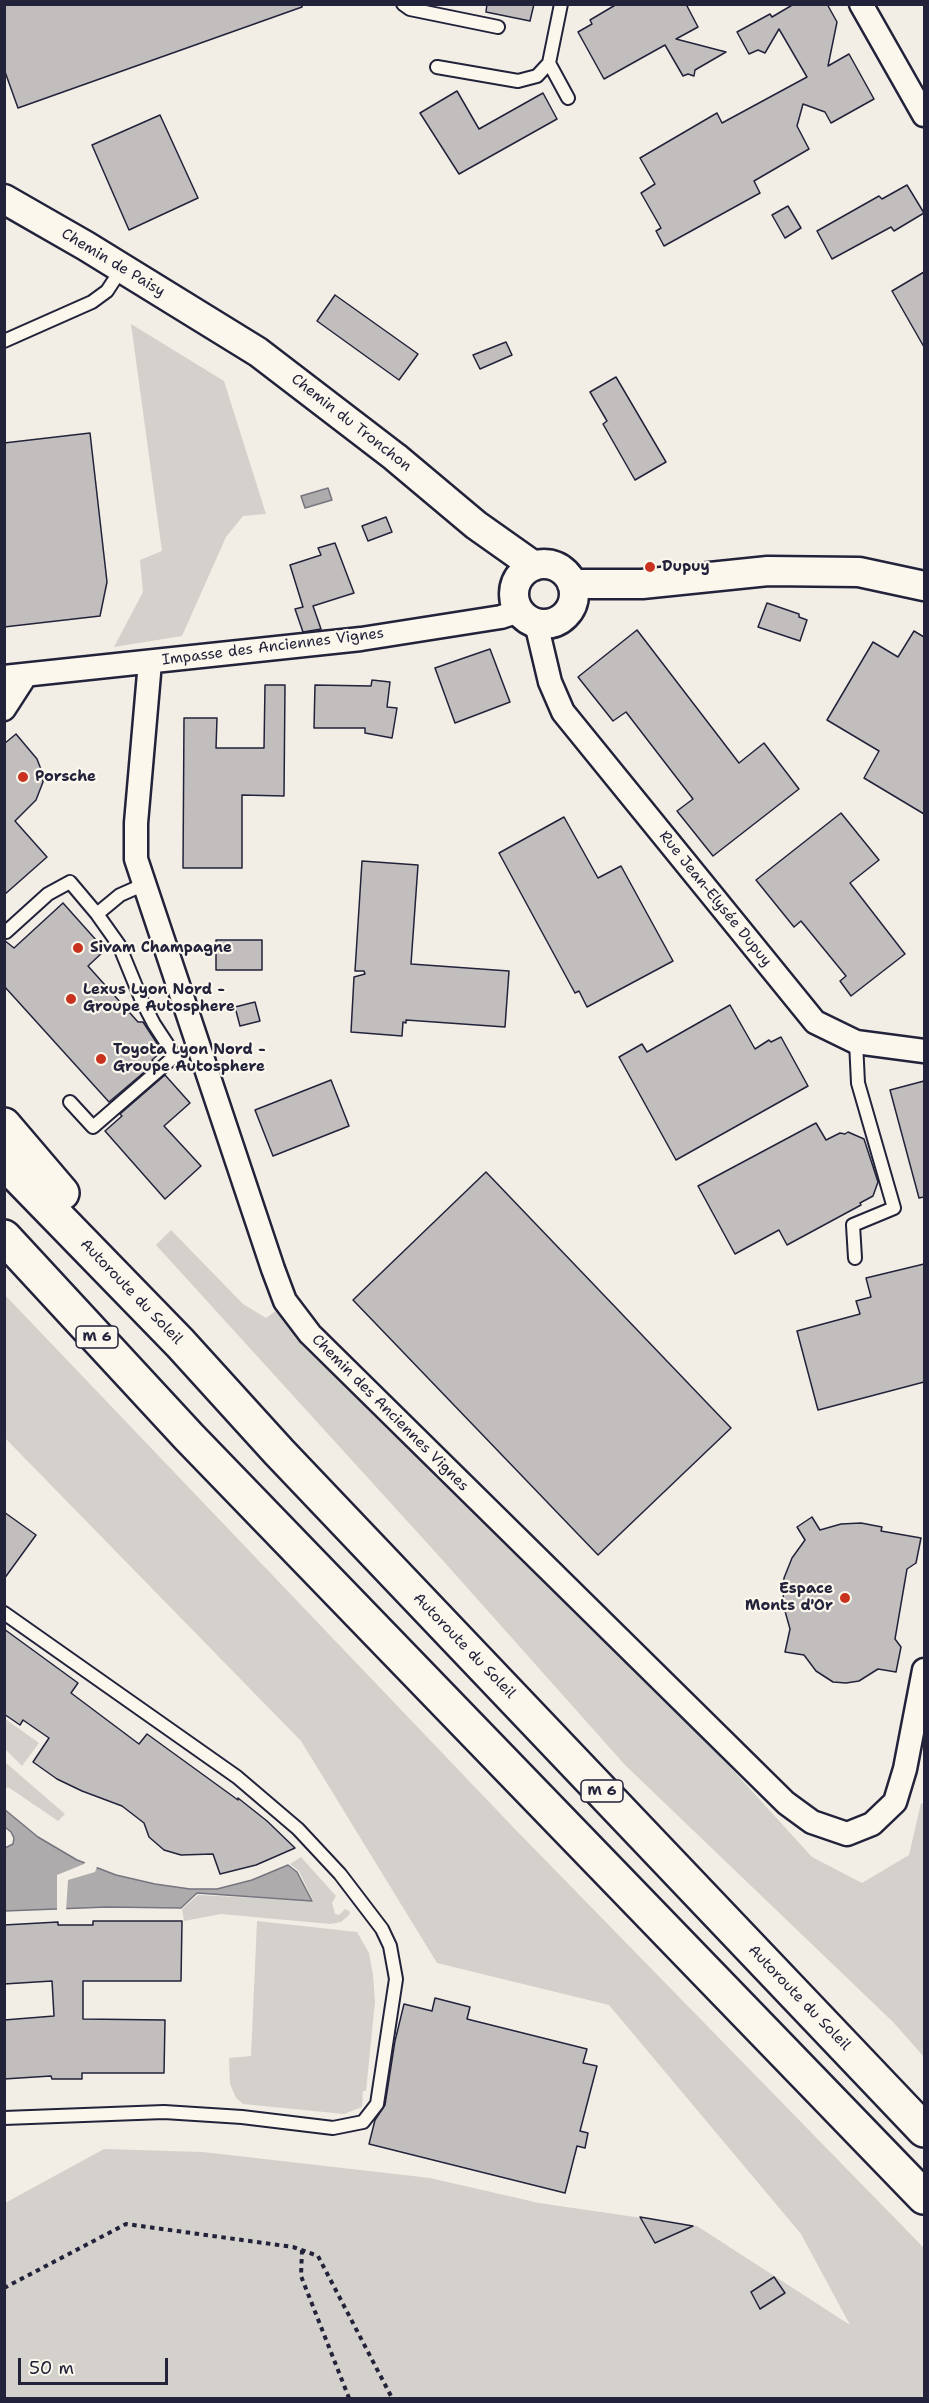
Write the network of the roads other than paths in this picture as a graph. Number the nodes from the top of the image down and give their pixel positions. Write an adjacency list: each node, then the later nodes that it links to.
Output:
1 (403, 4): 4 (lane)
2 (561, 4): 5 (lane)
3 (861, 4): 8 (street)
4 (498, 27)
5 (549, 63): 6 (lane); 7 (lane)
6 (437, 67)
7 (568, 98)
8 (924, 115)
9 (4, 199): 10 (street, Chemin de Paisy)
10 (122, 268): 11 (street, Chemin de Paisy); 12 (lane)
11 (220, 327): 13 (street, Chemin du Tronchon)
12 (4, 341)
13 (527, 572): 15 (street); 16 (street)
14 (924, 586): 15 (street)
15 (573, 593): 16 (street)
16 (536, 619): 17 (street, Impasse des Anciennes Vignes); 23 (street, Rue Jean-Elysée Dupuy)
17 (150, 662): 18 (street, Impasse des Anciennes Vignes); 20 (street, Chemin des Anciennes Vignes)
18 (15, 676): 19 (street, Impasse des Anciennes Vignes)
19 (4, 709)
20 (145, 885): 21 (lane); 24 (street, Chemin des Anciennes Vignes)
21 (98, 914): 22 (lane); 24 (lane)
22 (6, 932)
23 (856, 1042): 25 (street, Rue Jean-Elysée Dupuy); 32 (lane)
24 (186, 1049): 26 (lane); 37 (street, Chemin des Anciennes Vignes)
25 (924, 1051)
26 (70, 1102)
27 (4, 1125): 30 (highway)
28 (4, 1136): 30 (lane)
29 (4, 1162): 34 (highway, Autoroute du Soleil / M 6)
30 (51, 1178): 34 (highway)
31 (4, 1237): 35 (highway, M 6)
32 (855, 1258)
33 (4, 1262): 35 (highway)
34 (180, 1343): 39 (highway, Autoroute du Soleil / M 6)
35 (189, 1437): 40 (highway, M 6)
36 (4, 1613): 38 (lane)
37 (924, 1670)
38 (4, 2118)
39 (924, 2130)
40 (924, 2197)

